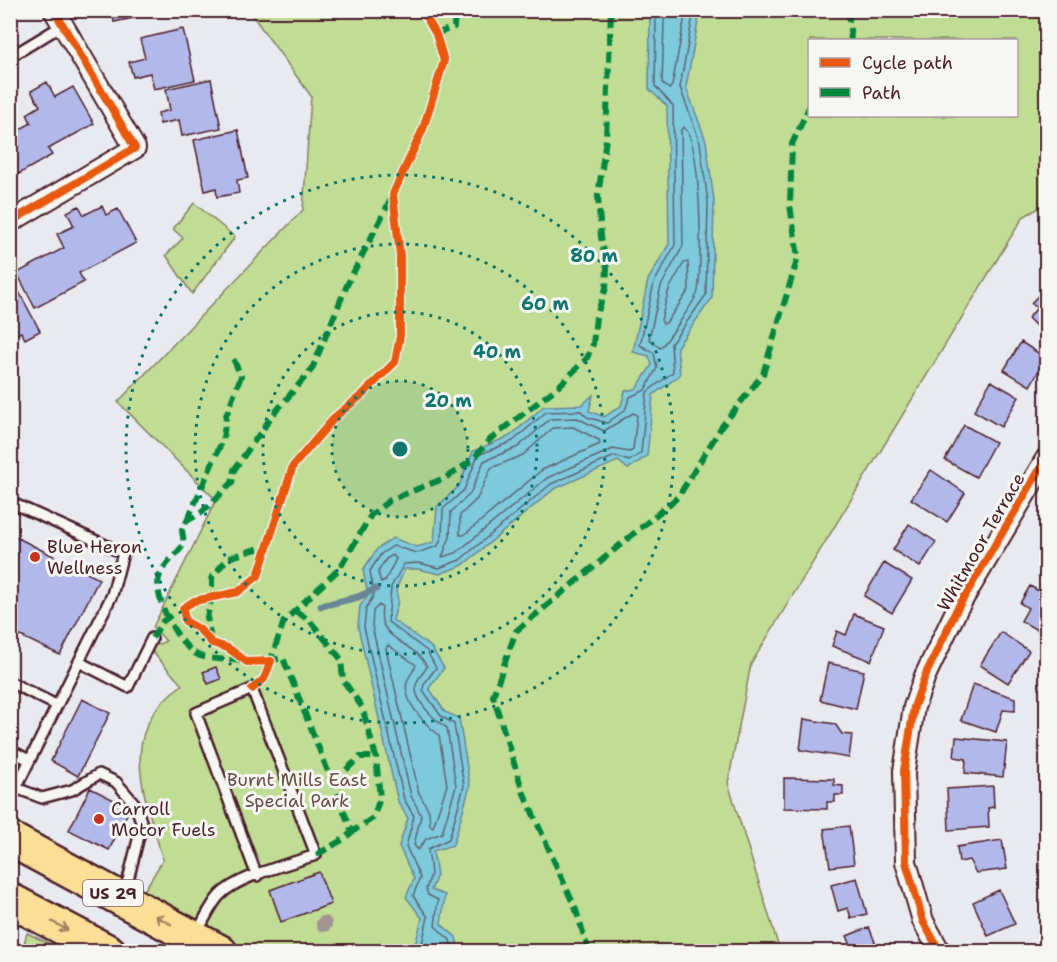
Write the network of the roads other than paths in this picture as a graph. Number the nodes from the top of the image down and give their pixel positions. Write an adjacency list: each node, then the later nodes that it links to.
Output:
1 (59, 18): 2 (lane); 3 (street)
2 (10, 57)
3 (10, 222)
4 (1047, 459): 20 (street, Whitmoor Terrace)
5 (10, 502): 7 (lane)
6 (152, 638): 7 (lane)
7 (79, 662): 9 (lane)
8 (10, 682): 9 (lane)
9 (56, 705): 11 (lane)
10 (10, 750): 11 (lane)
11 (29, 760): 12 (lane)
12 (16, 788): 13 (lane); 16 (lane)
13 (10, 800)
14 (10, 839): 16 (highway, US 29)
15 (257, 876): 15 (lane); 18 (lane)
16 (119, 897): 18 (highway, US 29, one-way to 16)
17 (10, 900): 19 (highway, one-way to 19)
18 (207, 944)
19 (109, 951)
20 (940, 951)

